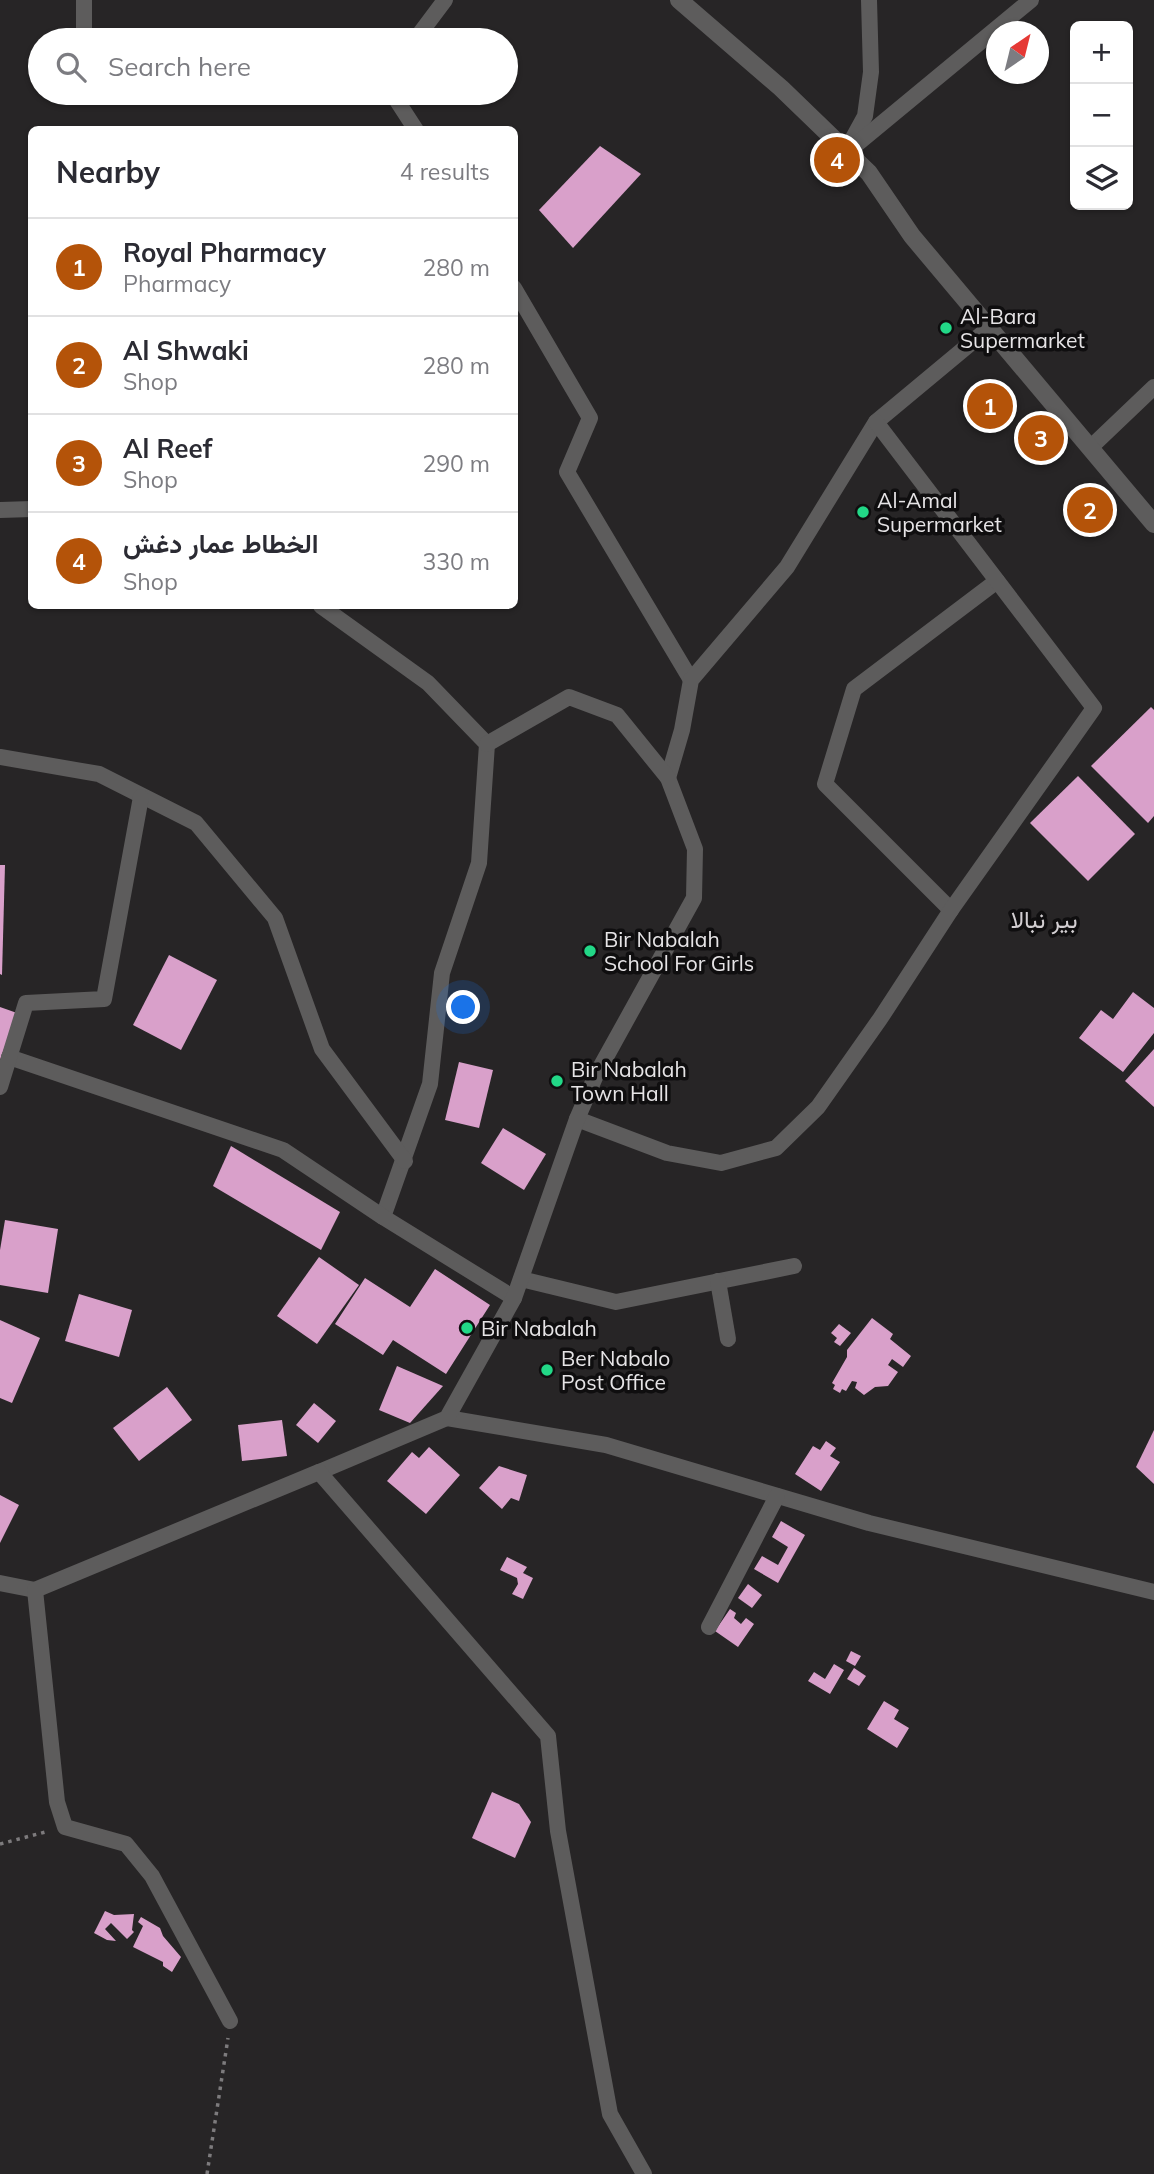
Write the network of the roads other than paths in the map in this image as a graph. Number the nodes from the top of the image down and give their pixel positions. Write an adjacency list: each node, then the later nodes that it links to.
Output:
1 (84, 0): 6 (street)
2 (445, 0): 7 (street)
3 (679, 0): 10 (street)
4 (869, 0): 10 (street)
5 (1031, 0): 10 (street)
6 (84, 28)
7 (424, 28)
8 (400, 105): 9 (street)
9 (413, 126)
10 (846, 153): 12 (street)
11 (518, 295): 21 (street)
12 (989, 328): 14 (street); 15 (street)
13 (1154, 387): 15 (street)
14 (876, 422): 19 (street); 21 (street)
15 (1090, 448): 18 (street)
16 (28, 509): 17 (street)
17 (0, 510)
18 (1154, 524)
19 (997, 581): 26 (street); 26 (street)
20 (325, 609): 22 (street)
21 (691, 680): 24 (street)
22 (486, 744): 24 (street); 30 (street)
23 (0, 757): 25 (street)
24 (668, 778): 29 (street)
25 (141, 797): 27 (street); 30 (street)
26 (951, 910): 29 (street)
27 (9, 1057): 28 (street); 31 (street)
28 (0, 1087)
29 (577, 1119): 33 (street)
30 (405, 1161): 31 (street)
31 (383, 1217): 35 (street)
32 (794, 1266): 34 (street)
33 (521, 1279): 34 (street); 35 (street)
34 (718, 1281): 36 (street)
35 (514, 1298): 37 (street)
36 (728, 1339)
37 (447, 1418): 38 (street); 39 (street)
38 (319, 1472): 41 (street); 45 (street)
39 (777, 1496): 42 (street); 43 (street)
40 (0, 1583): 41 (street)
41 (35, 1590): 44 (street)
42 (1154, 1592)
43 (709, 1626)
44 (230, 2021)
45 (644, 2174)

